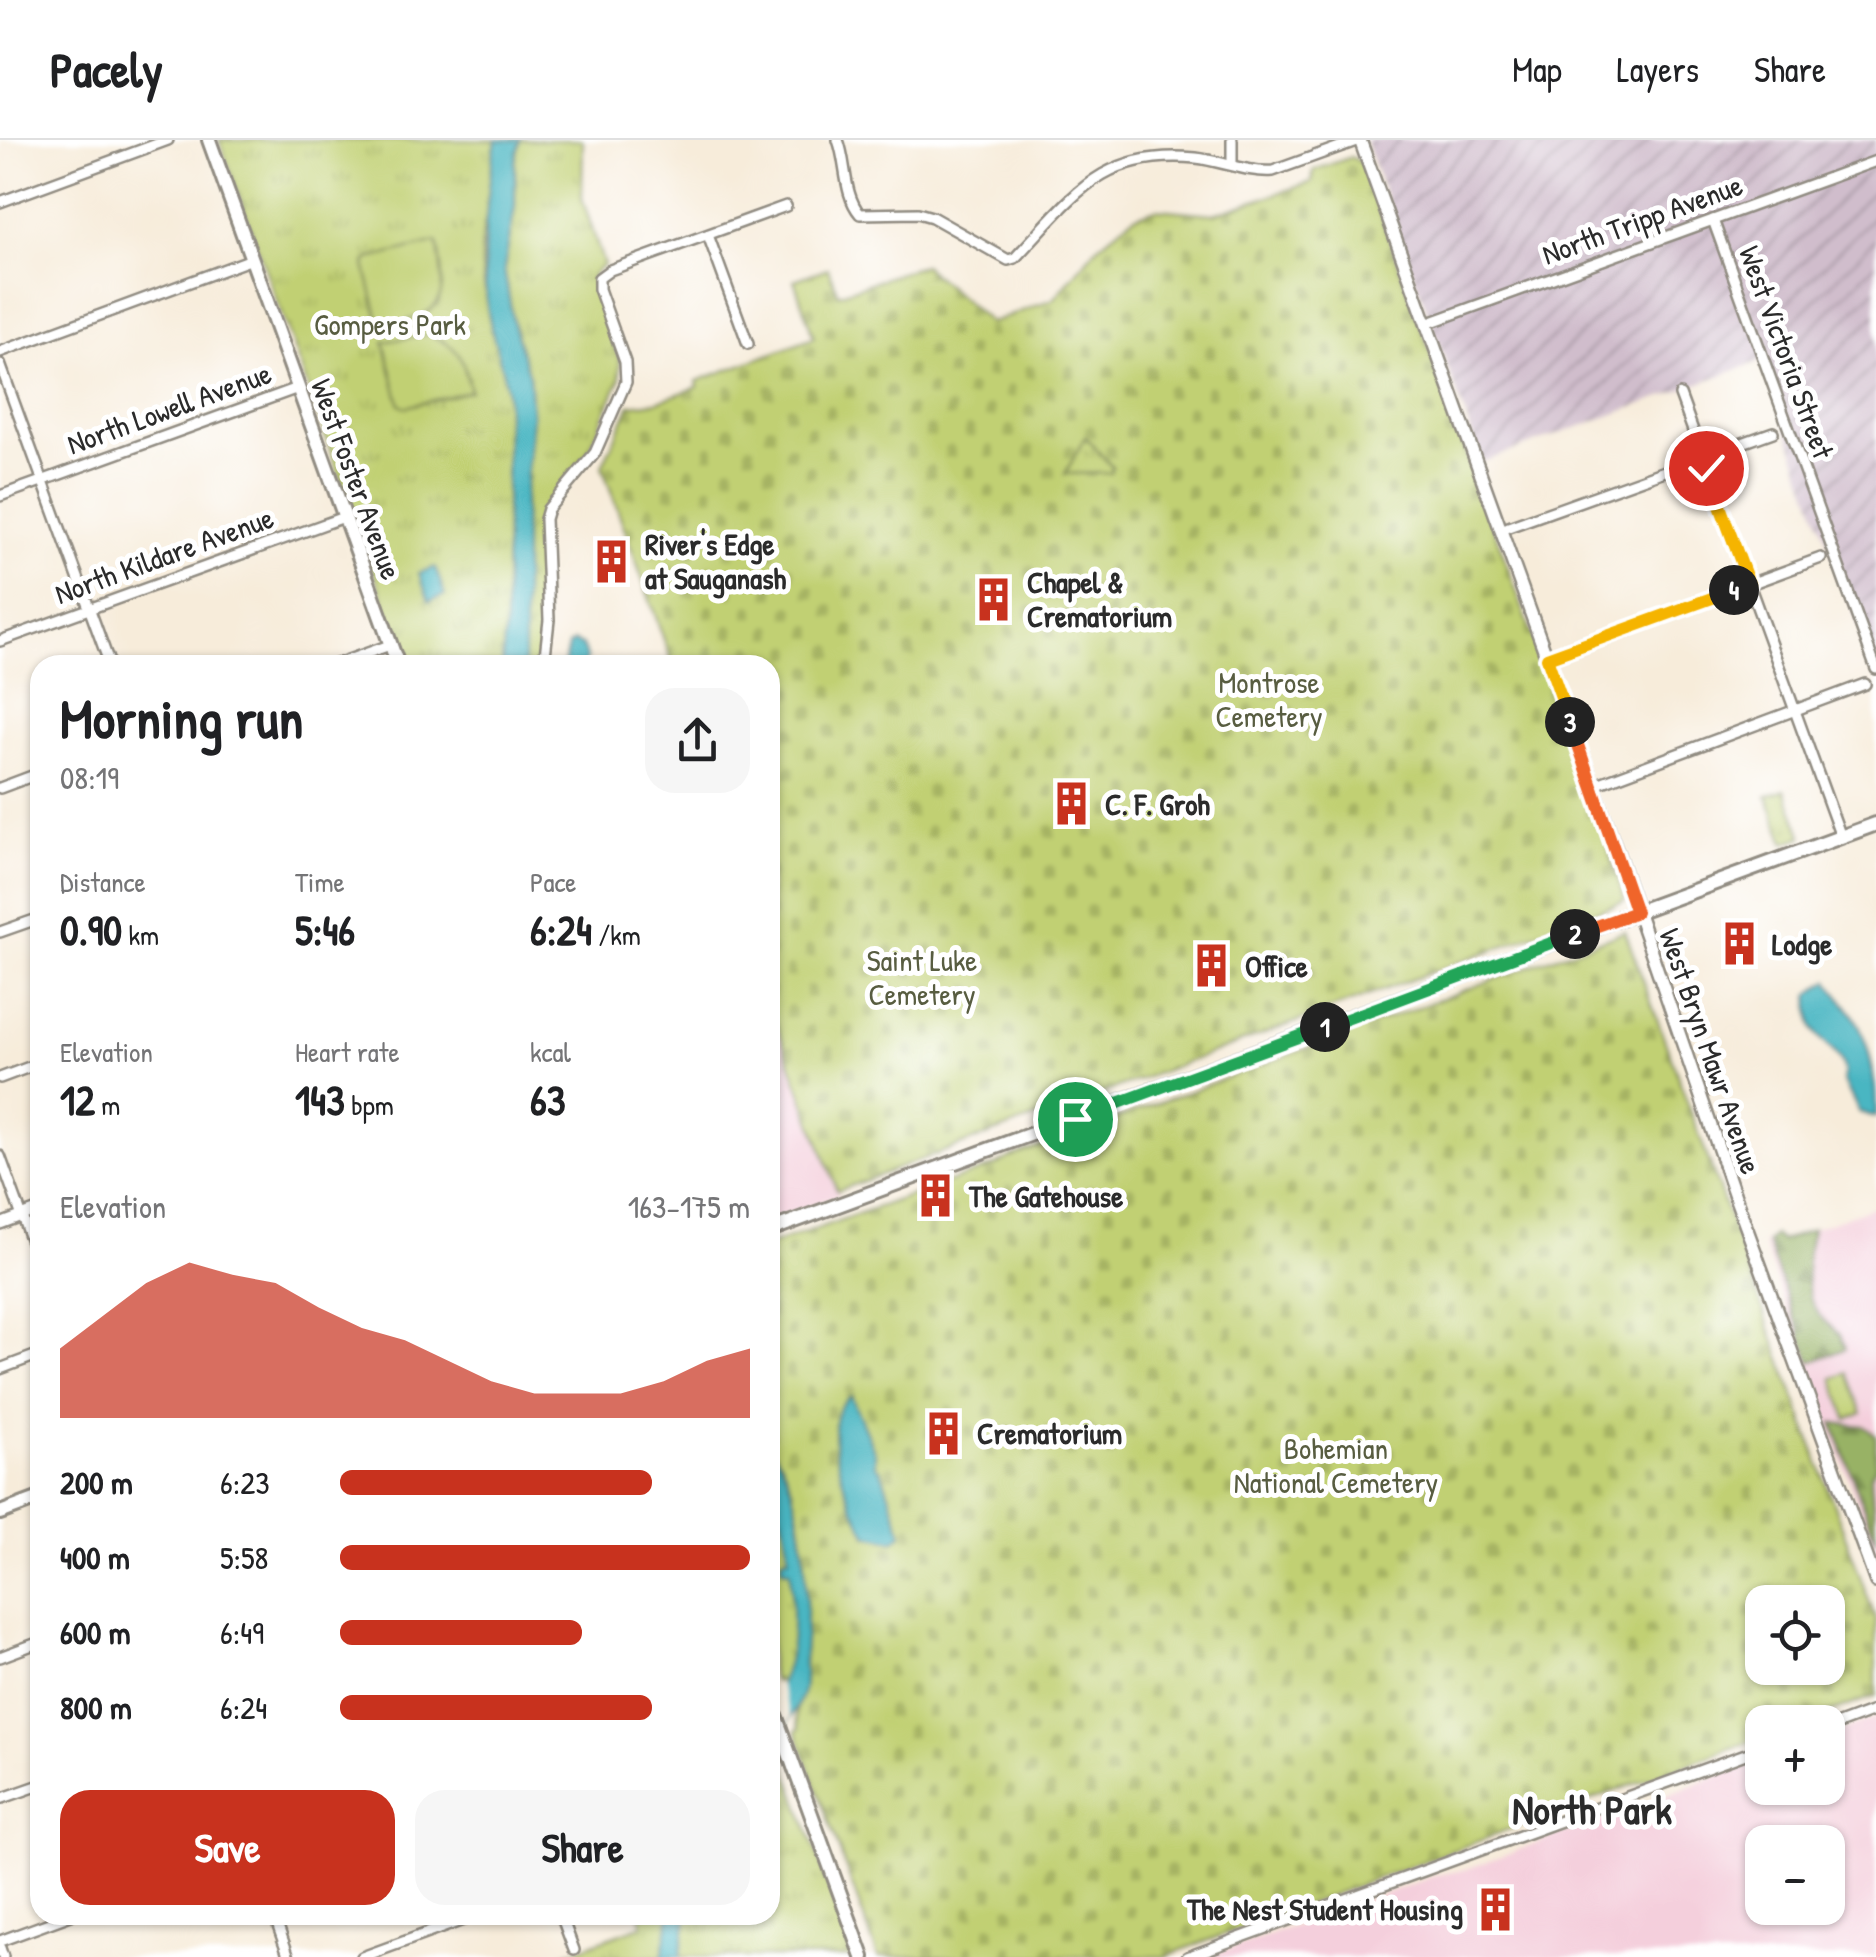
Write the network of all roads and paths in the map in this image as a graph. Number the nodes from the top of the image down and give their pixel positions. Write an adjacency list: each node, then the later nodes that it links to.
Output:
1 (168, 140): 8 (street)
2 (209, 140): 12 (main road, West Foster Avenue)
3 (838, 140): 7 (street)
4 (1232, 140): 7 (street)
5 (1359, 140): 7 (street); 13 (street, West Bryn Mawr Avenue)
6 (1876, 160): 10 (street, North Tripp Avenue)
7 (1232, 164)
8 (0, 202)
9 (786, 206): 11 (street)
10 (1713, 220): 13 (street, North Tripp Avenue); 35 (street, West Victoria Street)
11 (708, 235): 14 (street); 33 (street)
12 (252, 259): 15 (street); 17 (main road, West Foster Avenue)
13 (1426, 324): 24 (street, West Bryn Mawr Avenue)
14 (748, 344)
15 (0, 352)
16 (0, 364): 21 (street)
17 (298, 388): 21 (street, North Lowell Avenue); 23 (main road, West Foster Avenue)
18 (1680, 395): 20 (street)
19 (1773, 432): 20 (street)
20 (1702, 458): 24 (street); 26 (street)
21 (42, 480): 22 (street, North Lowell Avenue); 27 (street)
22 (0, 496)
23 (344, 517): 27 (street, North Kildare Avenue); 29 (main road, West Foster Avenue)
24 (1500, 530): 34 (street, West Bryn Mawr Avenue)
25 (1821, 558): 26 (street)
26 (1749, 584): 34 (street); 37 (street)
27 (89, 609): 28 (street, North Kildare Avenue); 30 (street)
28 (0, 642)
29 (390, 644): 31 (street); 32 (main road, West Foster Avenue)
30 (106, 655)
31 (361, 655)
32 (394, 655)
33 (546, 655)
34 (1547, 658): 39 (street, West Bryn Mawr Avenue)
35 (1876, 670)
36 (1865, 684): 37 (street)
37 (1794, 710): 39 (street); 42 (street)
38 (30, 777): 40 (street)
39 (1592, 786): 43 (street, West Bryn Mawr Avenue)
40 (0, 788)
41 (1876, 824): 42 (main road)
42 (1841, 837): 43 (main road)
43 (1636, 912): 52 (main road); 58 (street, West Bryn Mawr Avenue)
44 (30, 922): 45 (street)
45 (0, 932)
46 (30, 1067): 47 (street)
47 (0, 1078)
48 (0, 1156): 50 (street)
49 (30, 1213): 50 (street)
50 (22, 1216): 51 (street); 53 (street)
51 (0, 1224)
52 (780, 1226)
53 (30, 1238)
54 (30, 1358): 55 (street)
55 (0, 1369)
56 (30, 1502): 57 (main road)
57 (0, 1513)
58 (1876, 1582)
59 (30, 1646): 60 (street)
60 (0, 1657)
61 (1876, 1710): 62 (street)
62 (1845, 1722)
63 (780, 1728): 76 (main road)
64 (1745, 1754): 77 (street)
65 (30, 1788): 66 (street)
66 (0, 1799)
67 (47, 1925): 71 (street)
68 (278, 1925): 74 (street)
69 (450, 1925): 75 (street)
70 (565, 1925): 72 (street)
71 (0, 1945): 73 (street)
72 (574, 1950)
73 (3, 1957)
74 (289, 1957)
75 (362, 1957)
76 (863, 1957)
77 (1187, 1957)

